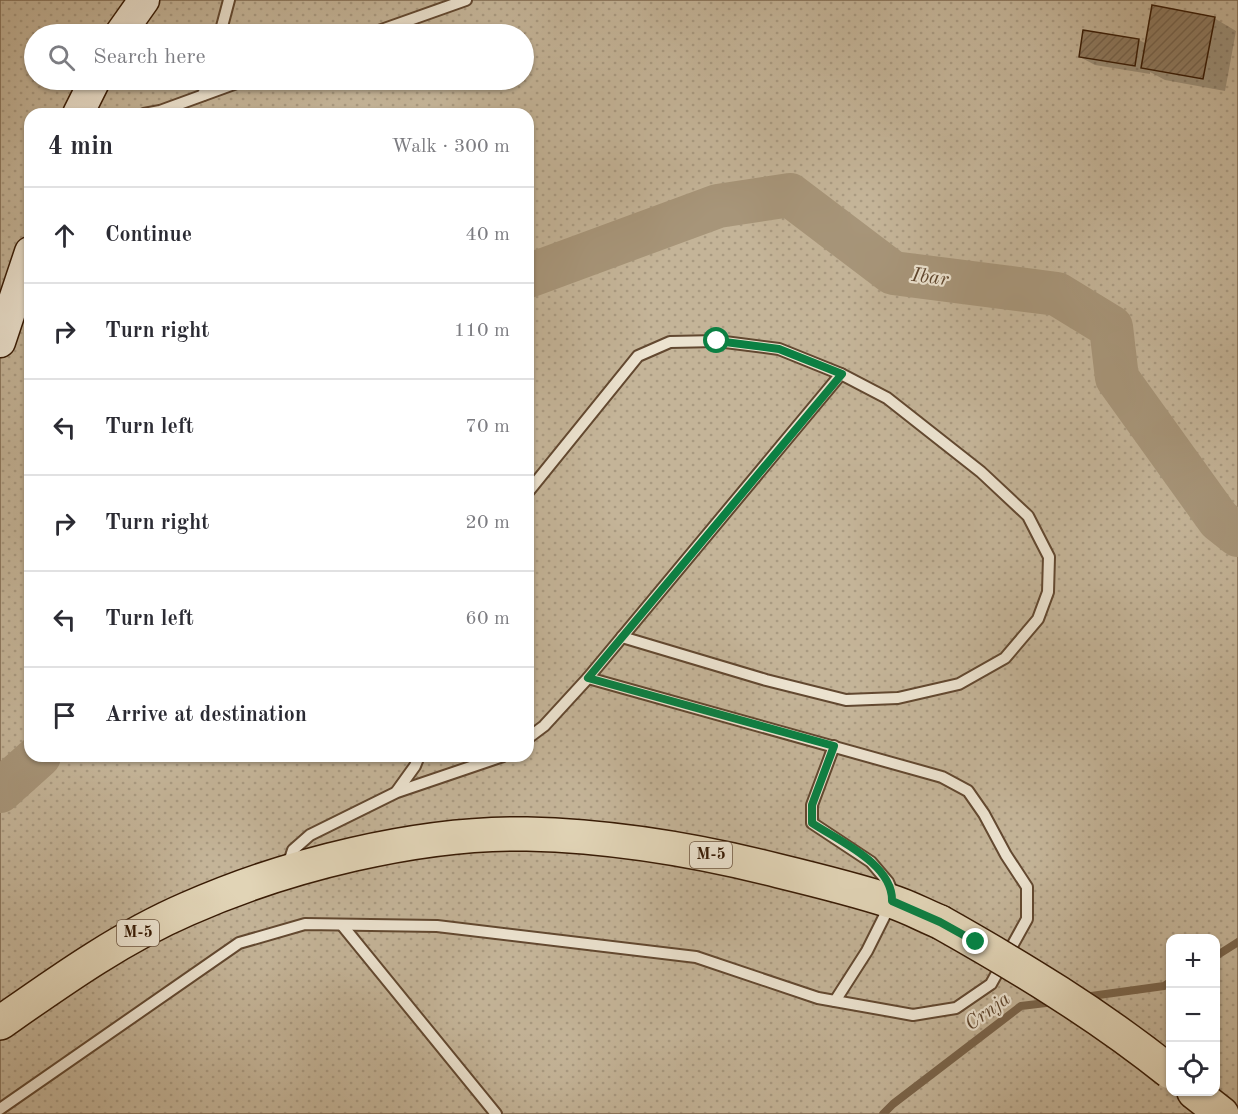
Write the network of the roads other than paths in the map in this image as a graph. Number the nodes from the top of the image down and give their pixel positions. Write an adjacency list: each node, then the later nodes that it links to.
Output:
1 (144, 0): 4 (main road)
2 (229, 0): 5 (lane)
3 (466, 0): 6 (lane)
4 (127, 24)
5 (223, 24)
6 (398, 24)
7 (90, 90): 11 (main road)
8 (204, 90): 10 (lane)
9 (216, 90): 10 (lane)
10 (202, 95): 12 (lane)
11 (81, 108)
12 (168, 108)
13 (24, 270): 14 (main road)
14 (0, 342)
15 (842, 374): 16 (lane); 17 (lane); 17 (lane)
16 (534, 485)
17 (622, 637): 18 (lane)
18 (588, 678): 19 (lane); 20 (lane)
19 (534, 734)
20 (834, 746): 25 (lane); 27 (lane)
21 (417, 762): 23 (lane)
22 (485, 762): 23 (lane)
23 (397, 792): 24 (lane)
24 (290, 871): 25 (main road, M-5); 28 (main road, M-5)
25 (892, 901): 27 (lane); 29 (main road, M-5, bridge)
26 (342, 925): 27 (lane); 30 (lane); 31 (lane)
27 (835, 1001)
28 (0, 1023)
29 (1166, 1069)
30 (0, 1109)
31 (496, 1114)

